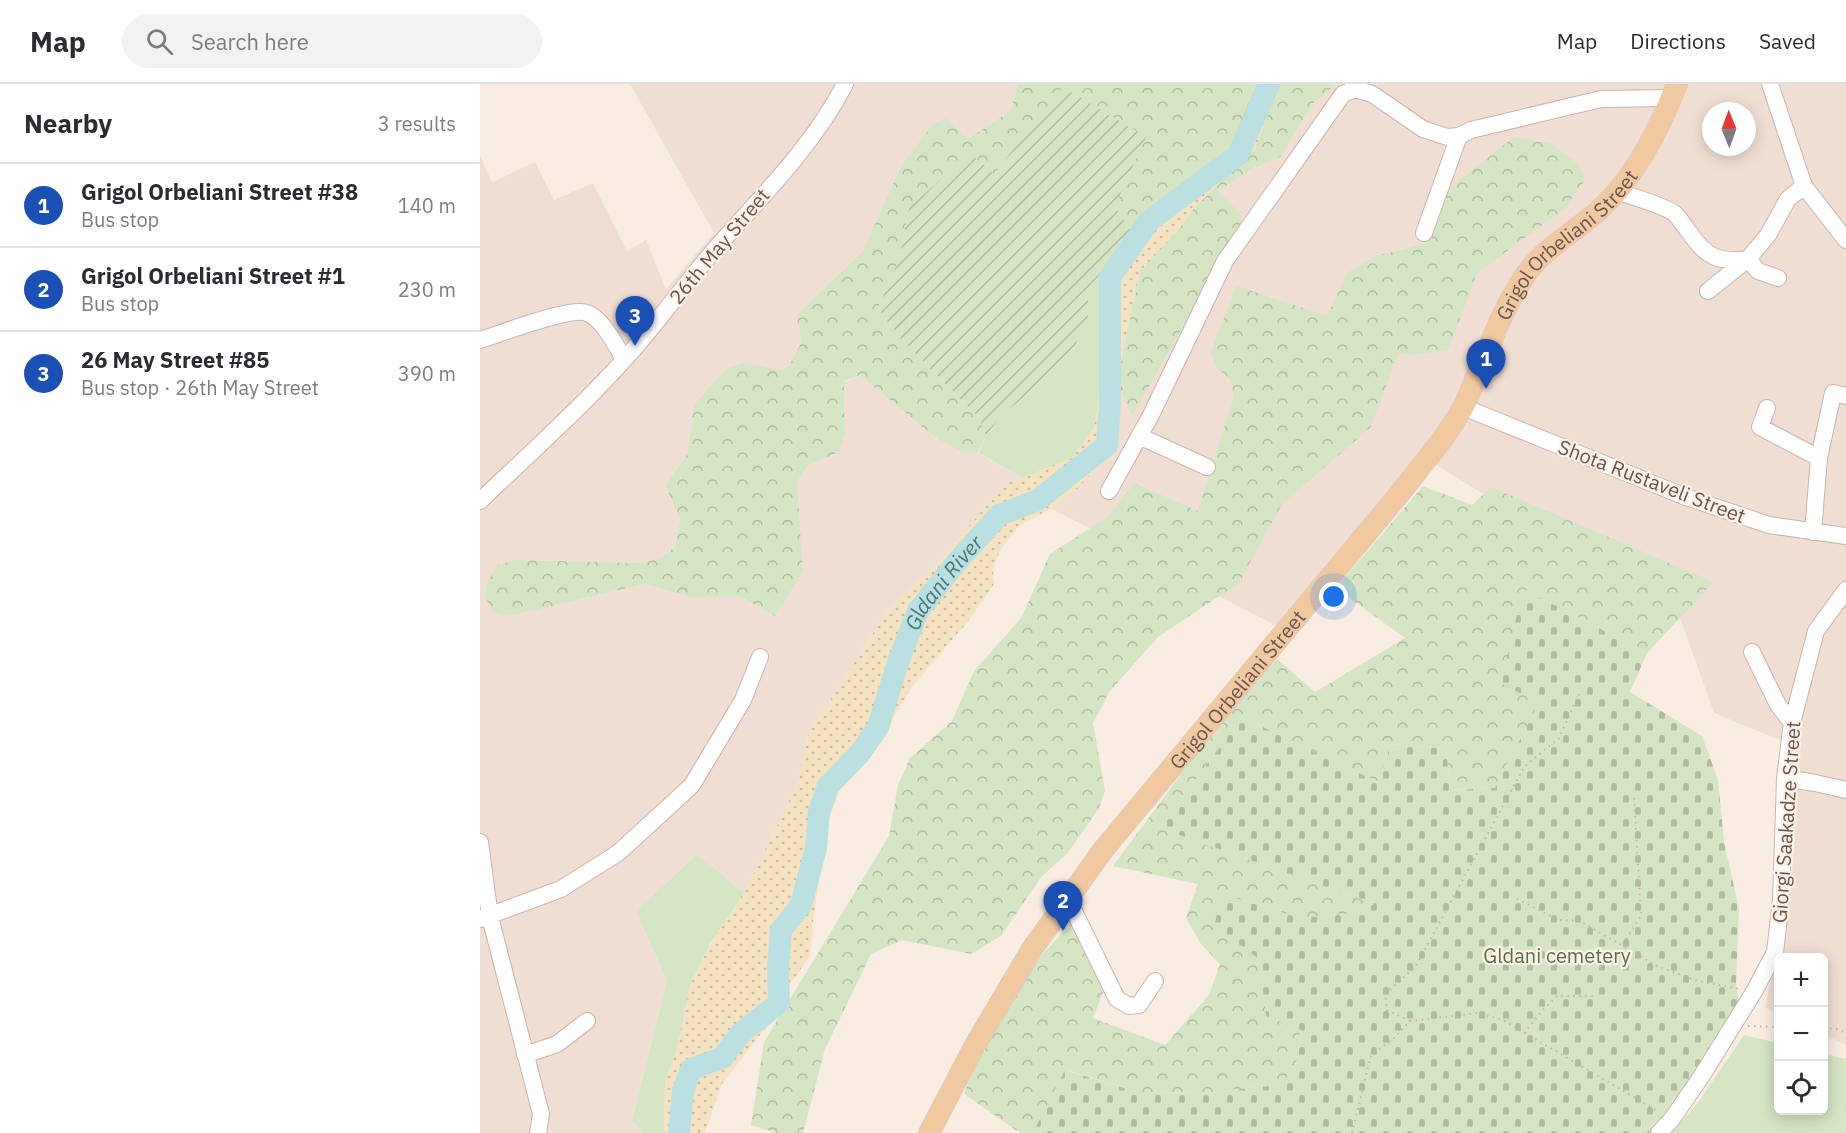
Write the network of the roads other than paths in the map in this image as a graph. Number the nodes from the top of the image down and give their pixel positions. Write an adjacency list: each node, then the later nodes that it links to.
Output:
1 (845, 84): 13 (street, 26th May Street)
2 (1770, 84): 5 (street)
3 (1674, 91): 4 (street); 6 (main road, Grigol Orbeliani Street)
4 (1459, 136): 7 (street); 17 (street)
5 (1804, 186): 8 (street); 9 (street)
6 (1617, 191): 9 (street); 15 (main road, Grigol Orbeliani Street)
7 (1424, 233)
8 (1846, 240)
9 (1748, 259): 10 (street); 11 (street)
10 (1778, 278)
11 (1708, 291)
12 (480, 340): 13 (street)
13 (624, 359): 21 (street, 26th May Street)
14 (1846, 396): 18 (street)
15 (1463, 407): 22 (street, Shota Rustaveli Street); 31 (main road, Grigol Orbeliani Street)
16 (1767, 408): 18 (street)
17 (1139, 436): 19 (street); 20 (street)
18 (1819, 458): 22 (street)
19 (1207, 467)
20 (1109, 491)
21 (480, 501)
22 (1813, 532): 23 (street, Shota Rustaveli Street)
23 (1846, 536)
24 (1846, 590): 27 (street, Giorgi Saakadze Street)
25 (1752, 652): 27 (street)
26 (760, 657): 32 (street)
27 (1792, 723): 28 (street, Giorgi Saakadze Street)
28 (1785, 778): 29 (street); 38 (street, Giorgi Saakadze Street)
29 (1846, 790)
30 (480, 842): 32 (street)
31 (1068, 899): 33 (street); 37 (main road, Grigol Orbeliani Street)
32 (485, 918): 35 (street)
33 (1155, 981)
34 (588, 1021): 35 (street)
35 (525, 1055): 36 (street)
36 (538, 1133)
37 (929, 1133)
38 (1659, 1133)

